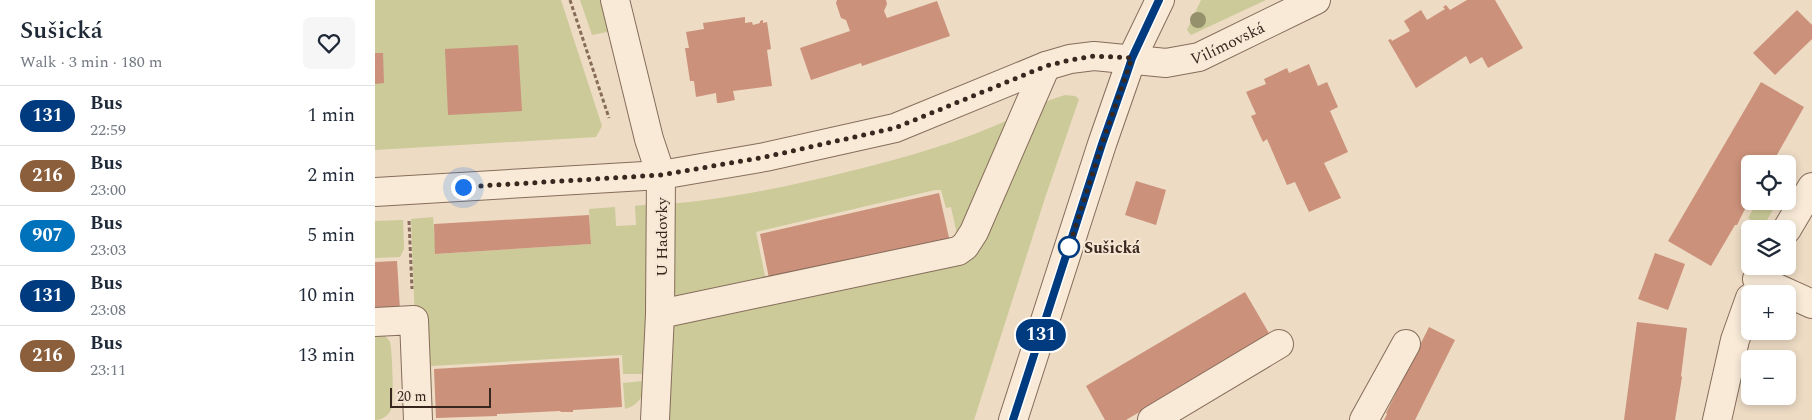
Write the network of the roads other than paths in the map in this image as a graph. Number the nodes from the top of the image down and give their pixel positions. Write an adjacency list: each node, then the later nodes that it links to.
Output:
1 (615, 0): 6 (street, U Hadovky)
2 (1159, 0): 4 (street)
3 (1316, 0): 4 (street, Vilímovská)
4 (1132, 58): 5 (street); 18 (street)
5 (1046, 66): 6 (street); 12 (street)
6 (661, 175): 8 (street); 12 (street, U Hadovky)
7 (1812, 188): 9 (street)
8 (375, 192)
9 (1792, 220)
10 (1756, 284): 11 (street); 21 (street)
11 (1812, 304)
12 (660, 314): 17 (street, U Hadovky)
13 (375, 322): 16 (street)
14 (1279, 344): 19 (street)
15 (1406, 344): 20 (street)
16 (418, 420)
17 (650, 420)
18 (1013, 420)
19 (1152, 420)
20 (1364, 420)
21 (1717, 420)

